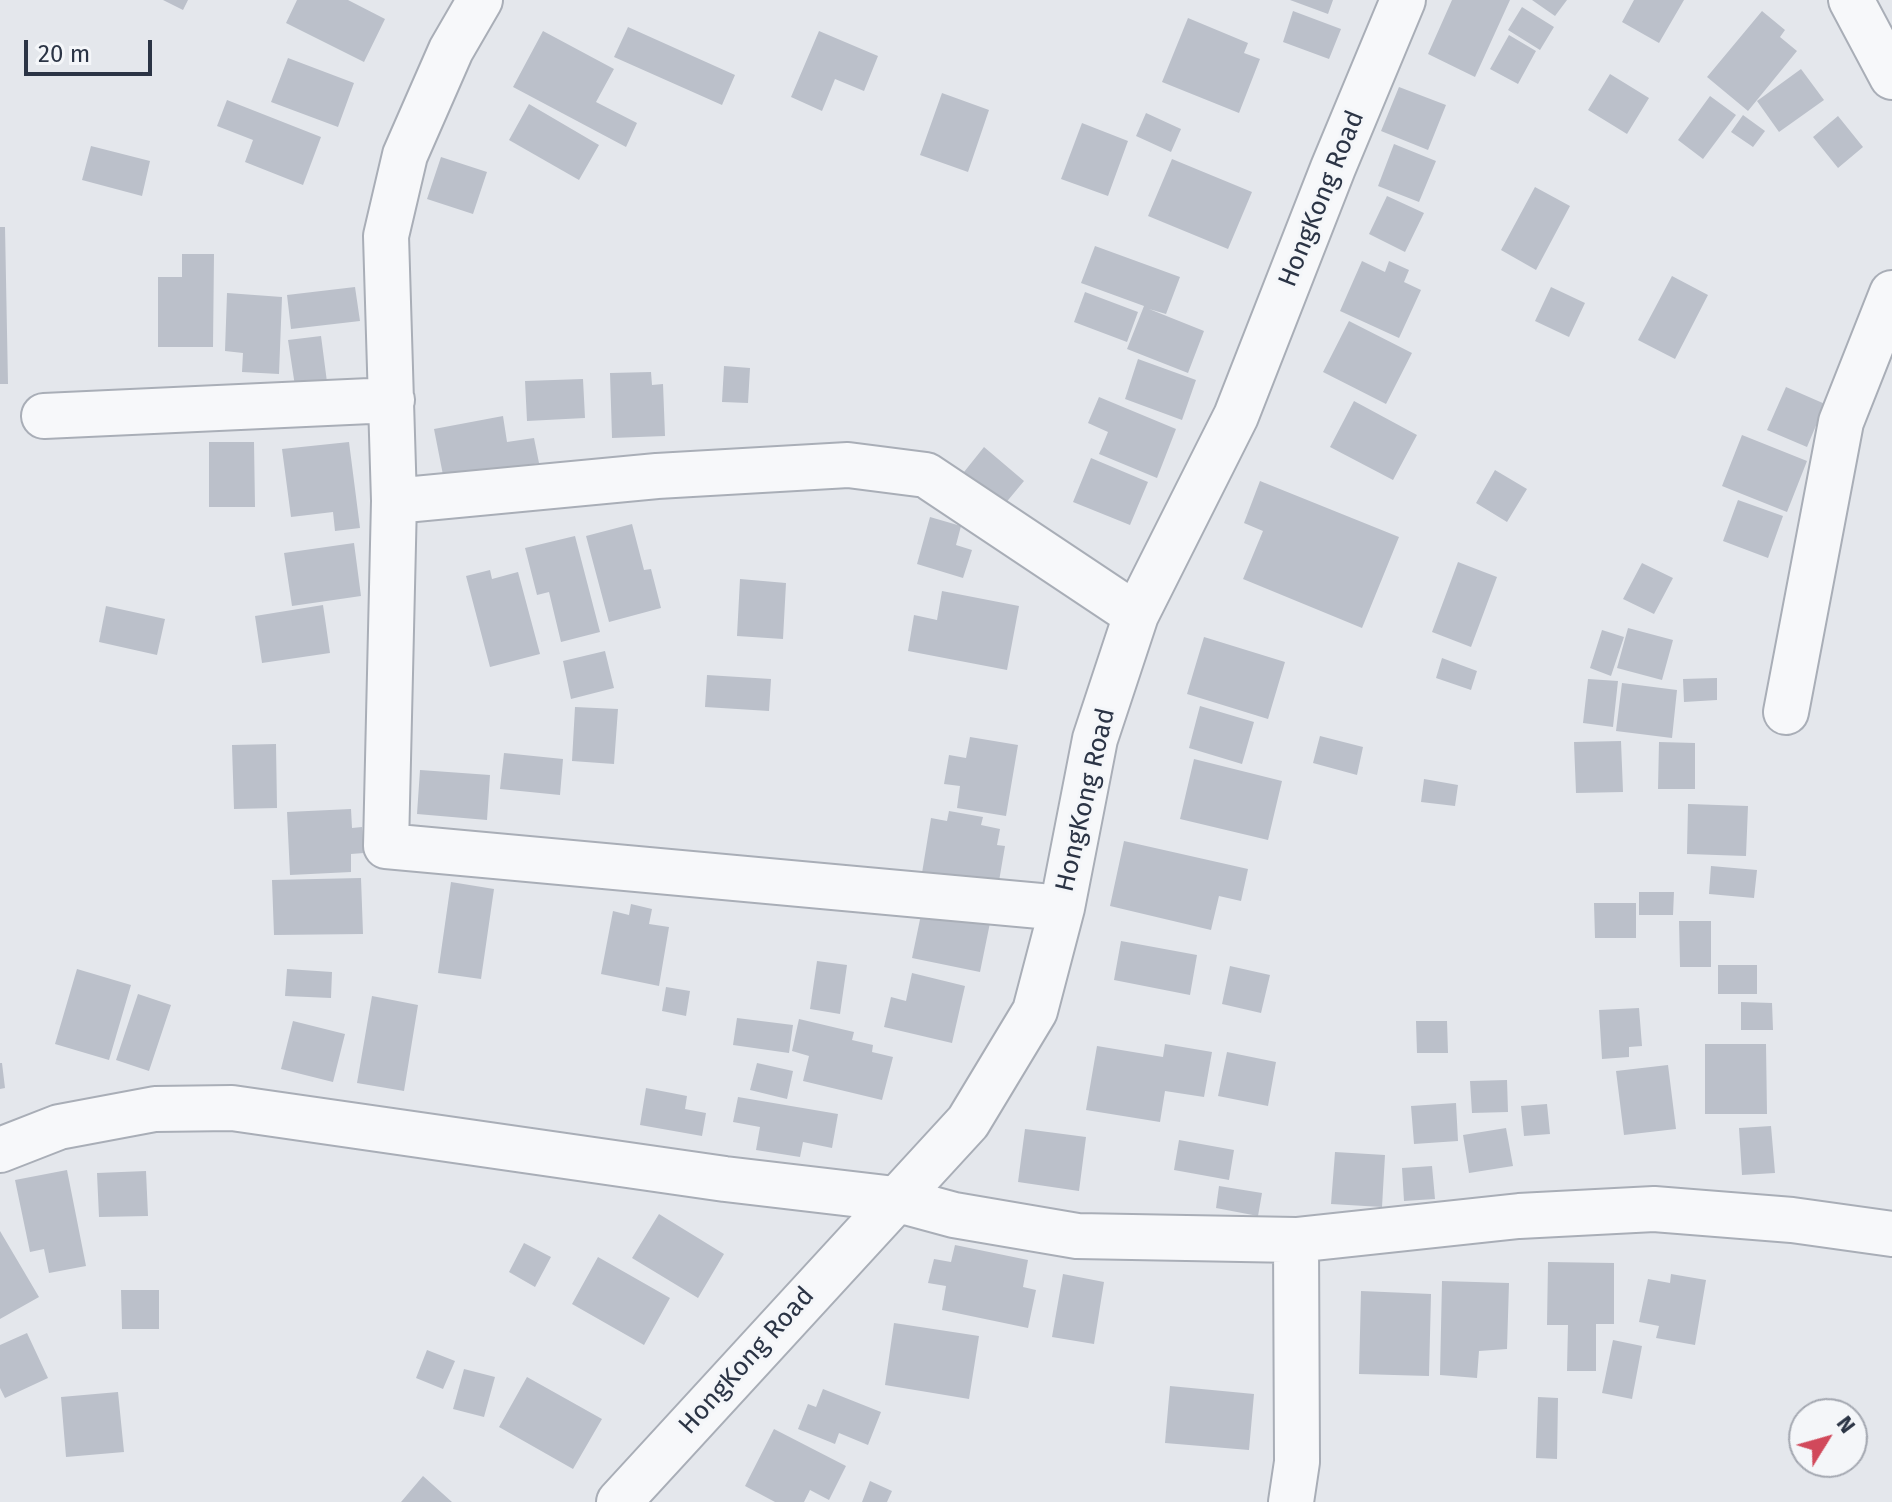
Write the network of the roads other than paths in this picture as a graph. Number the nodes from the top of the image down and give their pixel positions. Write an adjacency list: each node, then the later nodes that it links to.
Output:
1 (480, 0): 6 (street)
2 (1403, 0): 9 (street, HongKong Road)
3 (1851, 0): 4 (street)
4 (1892, 77)
5 (1892, 293): 10 (street)
6 (392, 400): 7 (street); 8 (street)
7 (44, 416)
8 (394, 501): 9 (street); 11 (street)
9 (1136, 615): 11 (street, HongKong Road)
10 (1786, 712)
11 (1062, 908): 13 (street, HongKong Road)
12 (0, 1150): 13 (street)
13 (895, 1199): 15 (street); 16 (street, HongKong Road)
14 (1892, 1234): 15 (street)
15 (1296, 1240): 17 (street)
16 (619, 1502)
17 (1291, 1502)

